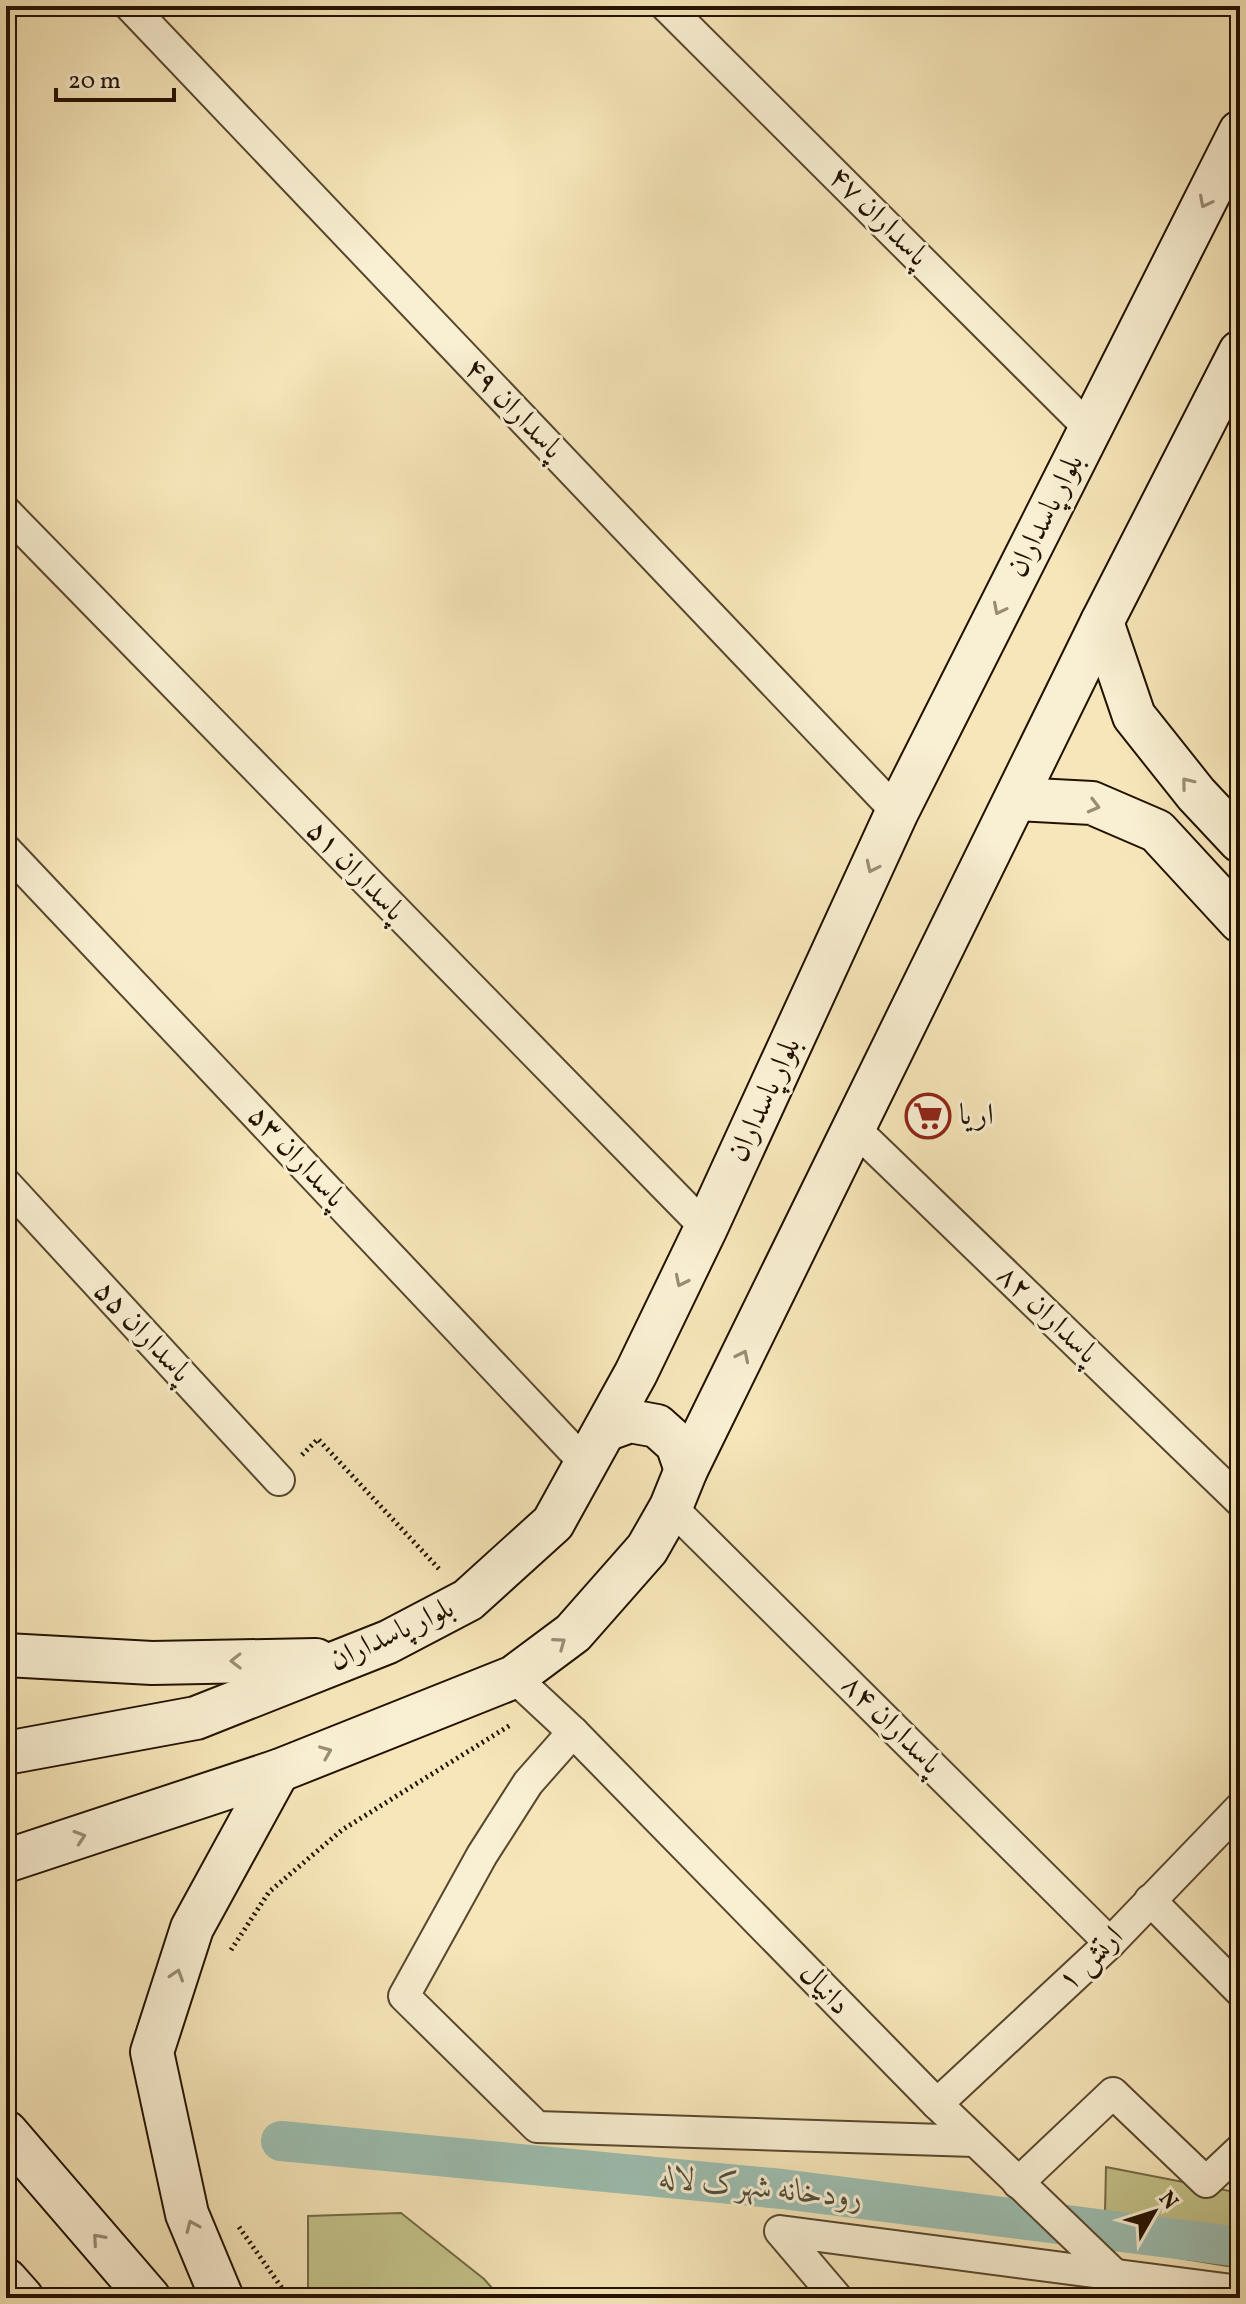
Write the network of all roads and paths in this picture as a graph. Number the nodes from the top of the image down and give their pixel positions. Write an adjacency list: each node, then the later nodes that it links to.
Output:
1 (130, 6): 9 (street, پاسداران ۴۹)
2 (666, 6): 5 (street, پاسداران ۴۷)
3 (1240, 132): 5 (main road, بلوار پاسداران, one-way to 5)
4 (1240, 352): 7 (main road)
5 (1090, 429): 9 (main road, بلوار پاسداران, one-way to 9)
6 (6, 512): 15 (street, پاسداران ۵۱)
7 (1102, 622): 8 (main road); 10 (main road, one-way to 7)
8 (1016, 799): 12 (main road, one-way to 12); 13 (main road)
9 (897, 812): 15 (main road, بلوار پاسداران, one-way to 15)
10 (1240, 841)
11 (6, 850): 18 (street, پاسداران ۵۳)
12 (1240, 921)
13 (855, 1129): 17 (main road, one-way to 13); 21 (street, پاسداران ۸۲)
14 (6, 1184): 19 (street, پاسداران ۵۵)
15 (706, 1228): 16 (main road, بلوار پاسداران, one-way to 16)
16 (636, 1373): 17 (main road); 18 (main road, بلوار پاسداران)
17 (714, 1414): 20 (main road)
18 (596, 1447): 20 (main road); 22 (main road, بلوار پاسداران)
19 (279, 1480): 22 (path)
20 (679, 1488): 25 (main road, one-way to 20); 33 (street, پاسداران ۸۴)
21 (1240, 1501)
22 (468, 1600): 24 (main road, بلوار پاسداران)
23 (6, 1655): 24 (main road, one-way to 23)
24 (342, 1660): 28 (main road, بلوار پاسداران)
25 (514, 1677): 26 (street, دانیال); 29 (main road, one-way to 25)
26 (544, 1705): 27 (street, دانیال); 34 (path)
27 (573, 1732): 36 (street, دانیال); 38 (street)
28 (6, 1753)
29 (278, 1771): 31 (main road, one-way to 29); 47 (main road, one-way to 29)
30 (1240, 1808): 32 (street, ارتش ۱)
31 (6, 1861)
32 (1150, 1900): 33 (street, ارتش ۱); 35 (street)
33 (1110, 1943): 36 (street, ارتش ۱)
34 (230, 1952)
35 (1240, 1991)
36 (937, 2104): 38 (street, دانیال)
37 (6, 2132): 46 (main road, one-way to 37)
38 (974, 2141): 40 (street, دانیال)
39 (1240, 2150): 40 (street)
40 (1018, 2183): 42 (street, دانیال)
41 (234, 2214): 48 (path)
42 (1115, 2275): 44 (street); 49 (street); 50 (street, دانیال)
43 (6, 2280): 45 (main road)
44 (1240, 2291)
45 (22, 2298)
46 (149, 2298)
47 (222, 2298)
48 (289, 2298)
49 (837, 2298)
50 (1139, 2298)

